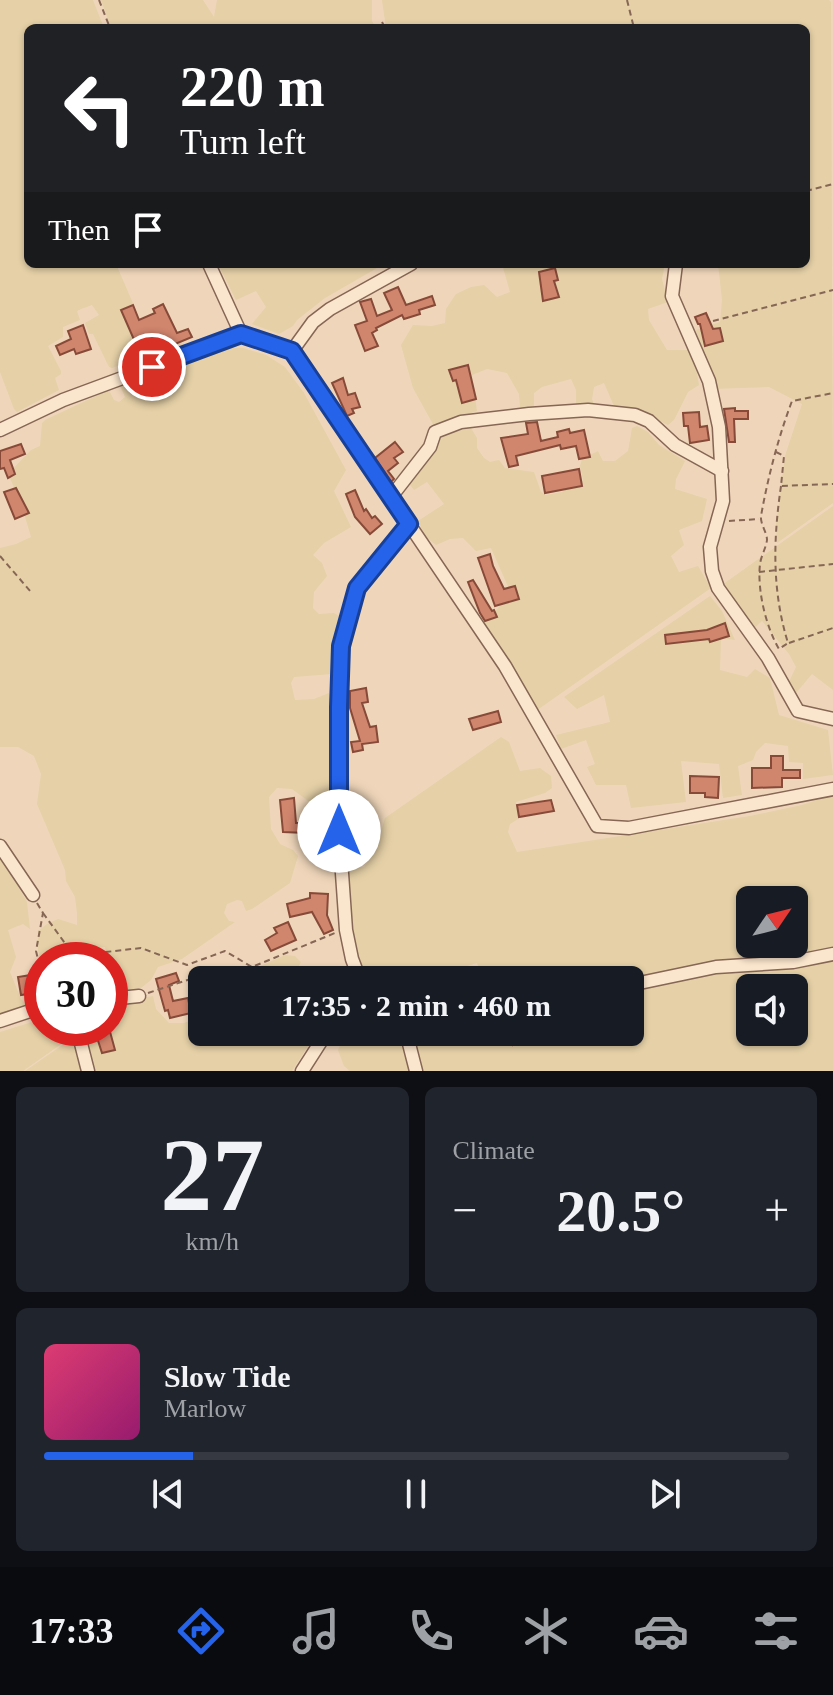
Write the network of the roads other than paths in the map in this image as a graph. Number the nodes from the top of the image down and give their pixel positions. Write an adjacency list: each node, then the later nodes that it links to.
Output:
1 (211, 268): 4 (street)
2 (404, 268): 5 (street)
3 (676, 268): 7 (street)
4 (241, 334): 5 (street); 6 (street)
5 (292, 351): 8 (street)
6 (0, 430)
7 (722, 471): 8 (street); 10 (street)
8 (391, 497): 9 (street)
9 (409, 524): 11 (street); 15 (street)
10 (833, 719)
11 (833, 789)
12 (0, 846): 13 (street)
13 (33, 895)
14 (833, 954): 16 (street)
15 (355, 966)
16 (644, 982)
17 (139, 996): 18 (street)
18 (128, 997)
19 (24, 1013): 20 (street)
20 (0, 1021)
21 (82, 1046): 24 (street)
22 (318, 1046): 25 (street)
23 (412, 1046): 26 (street)
24 (88, 1071)
25 (302, 1071)
26 (416, 1071)

